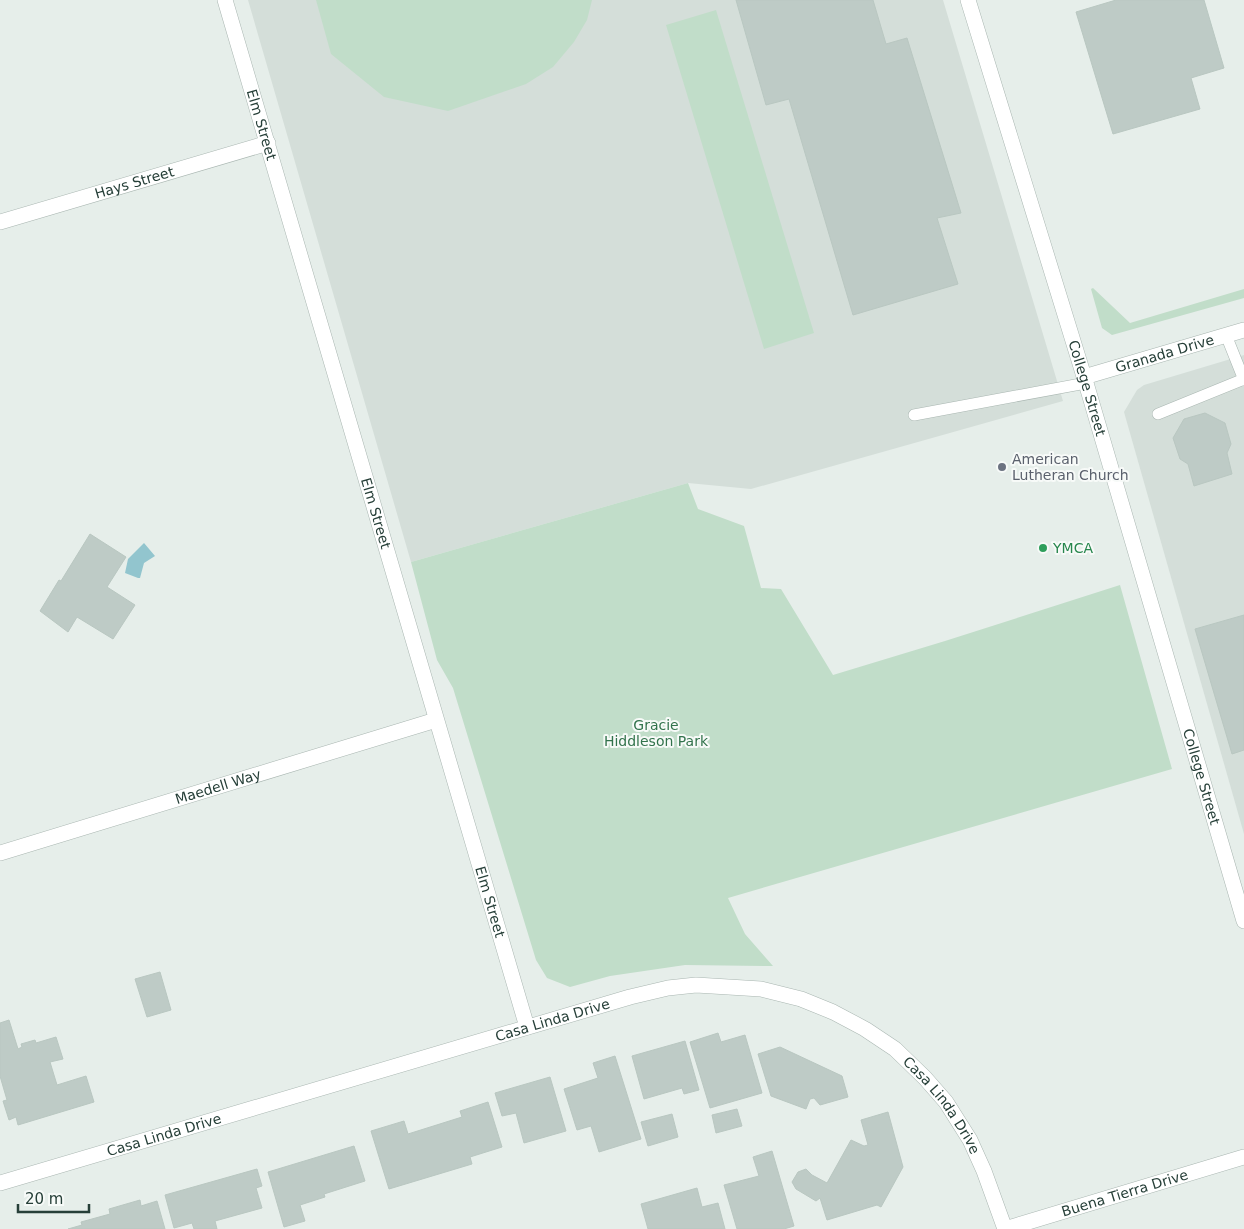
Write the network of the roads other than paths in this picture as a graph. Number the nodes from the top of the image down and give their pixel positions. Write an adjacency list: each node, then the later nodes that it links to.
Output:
1 (225, 0): 3 (street, Elm Street)
2 (968, 0): 7 (street, College Street)
3 (268, 143): 4 (street, Hays Street); 11 (street, Elm Street)
4 (0, 222)
5 (1244, 330): 6 (street, Granada Drive)
6 (1226, 335): 7 (street, Granada Drive); 8 (lane)
7 (1085, 380): 10 (lane); 13 (street, College Street)
8 (1244, 380): 9 (lane)
9 (1158, 414)
10 (914, 415)
11 (436, 720): 12 (street, Maedell Way); 14 (street, Elm Street)
12 (0, 853)
13 (1244, 921)
14 (527, 1027): 16 (street, Casa Linda Drive); 17 (street, Casa Linda Drive)
15 (1244, 1157): 17 (street, Buena Tierra Drive)
16 (0, 1183)
17 (1005, 1229)

